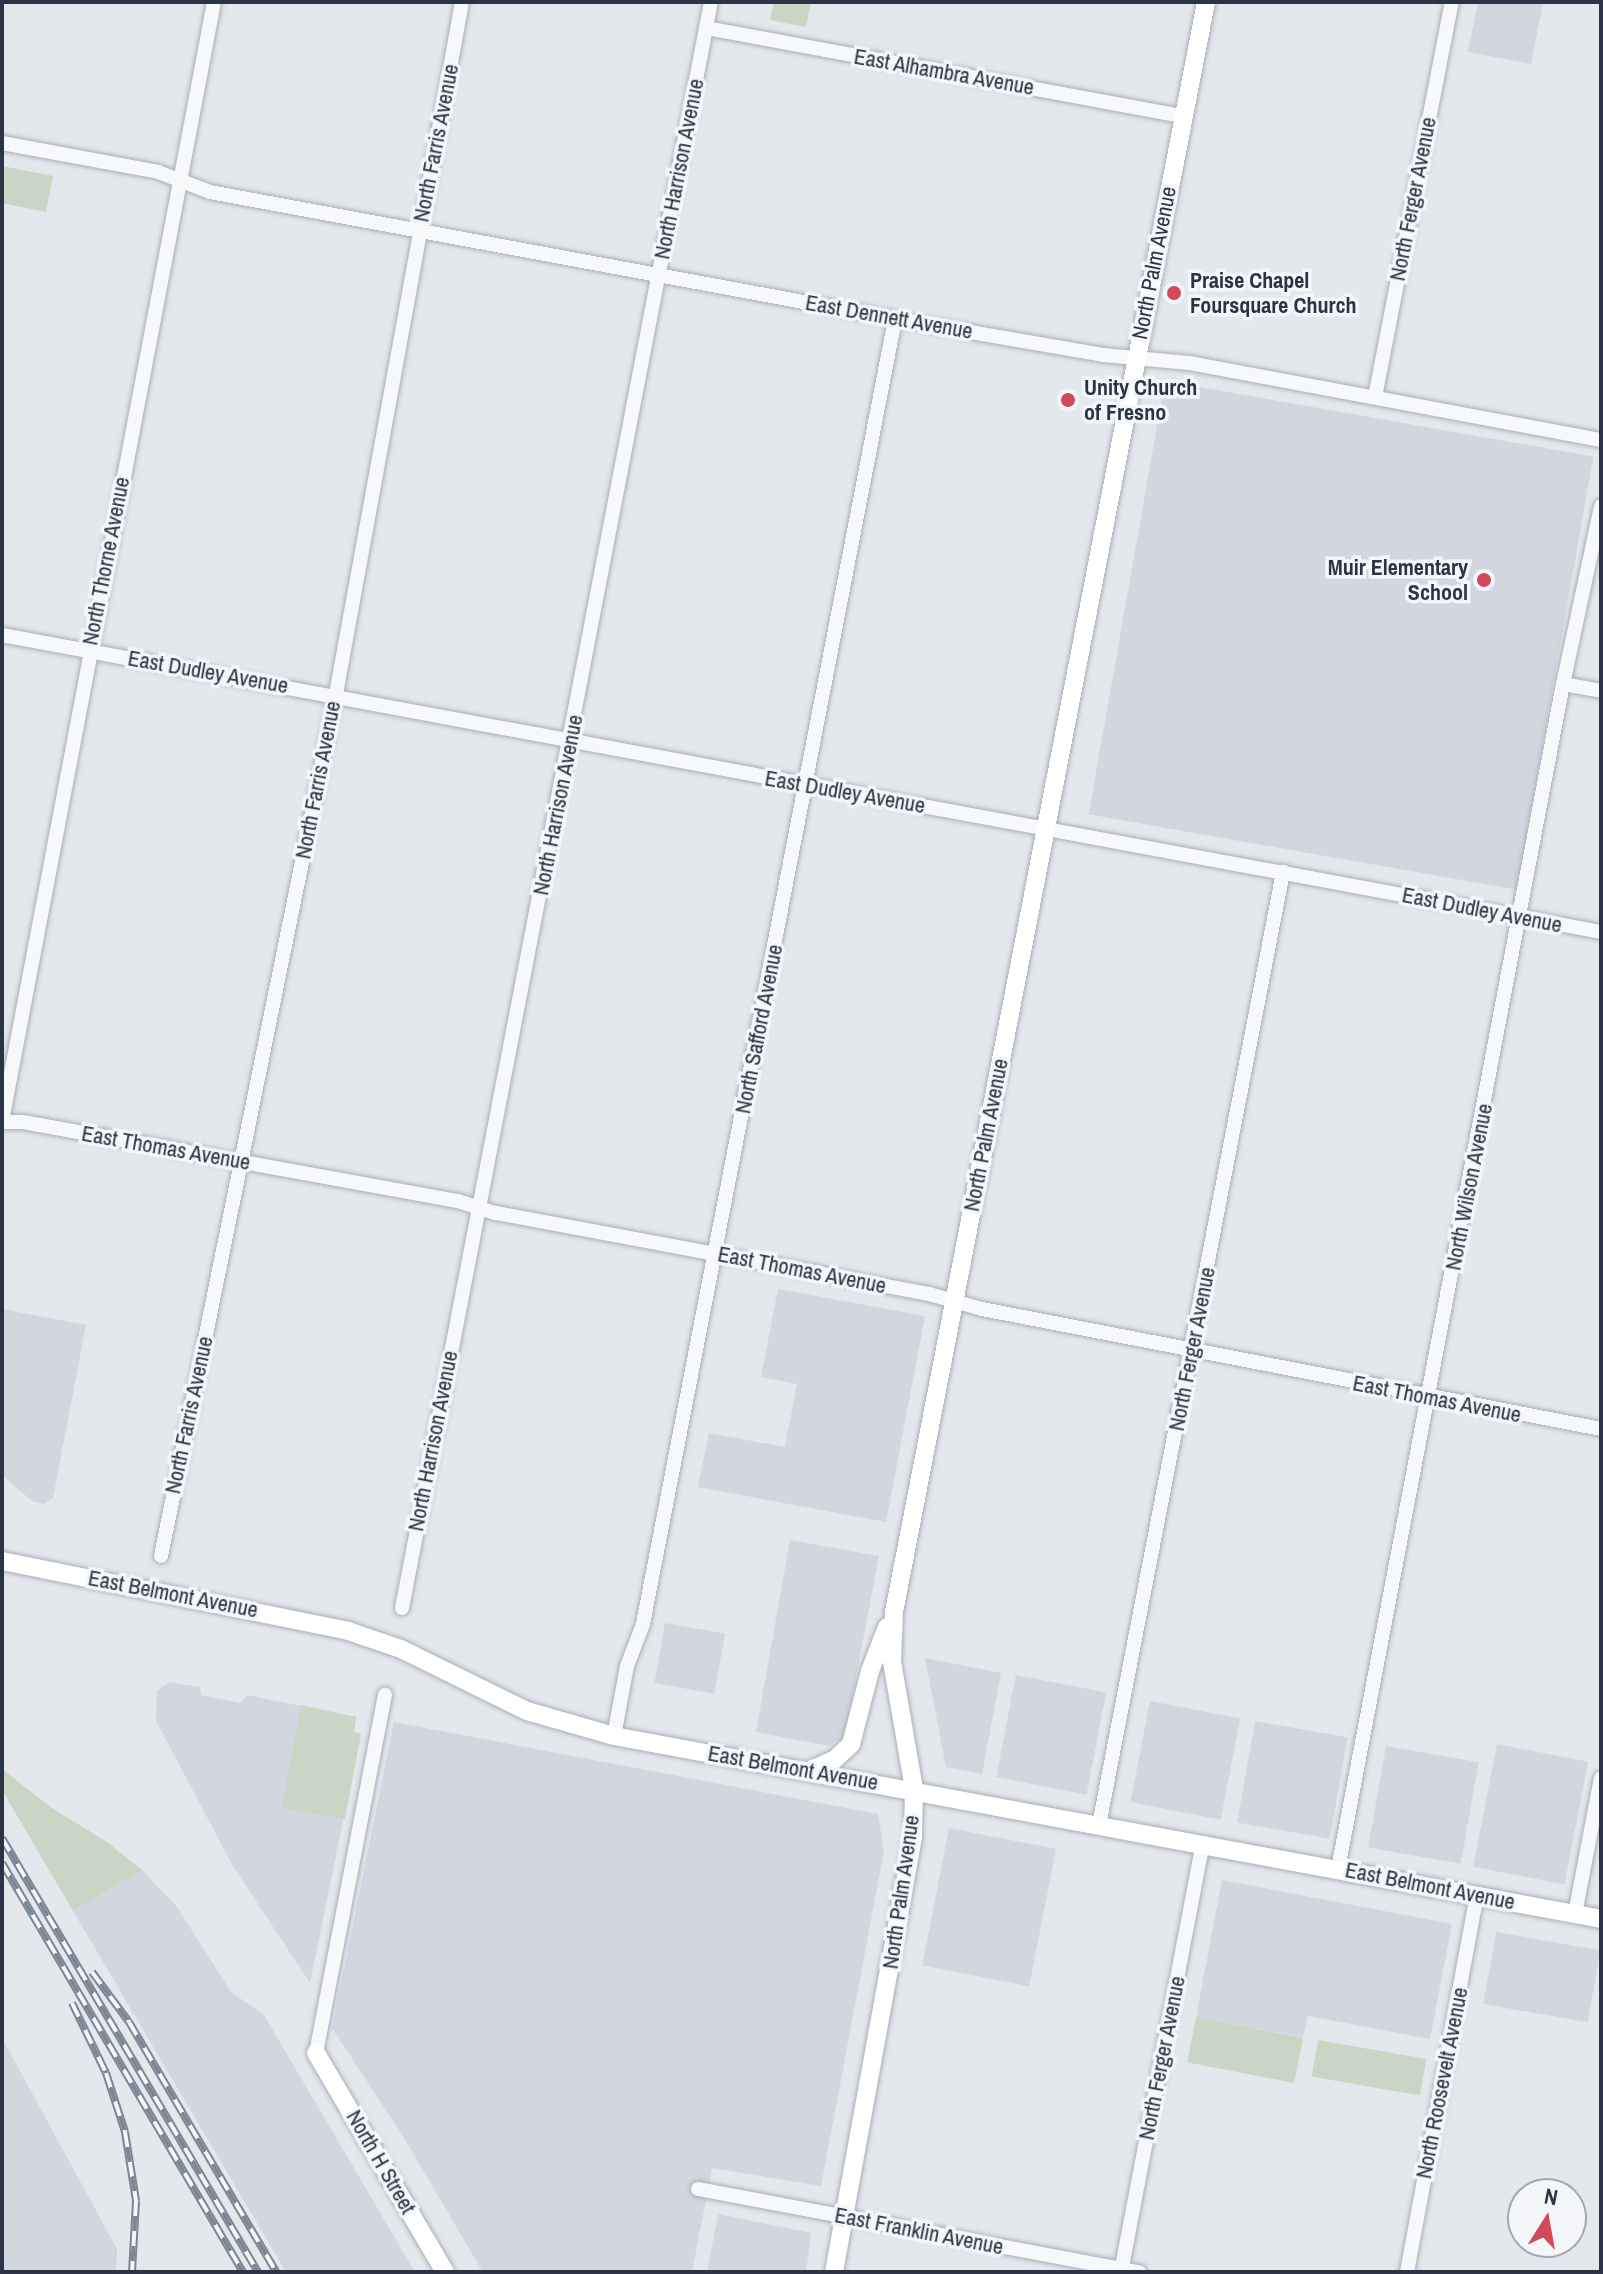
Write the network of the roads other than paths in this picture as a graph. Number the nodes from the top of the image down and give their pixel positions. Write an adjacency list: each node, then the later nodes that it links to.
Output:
1 (214, 2): 9 (street, North Thorne Avenue)
2 (462, 2): 10 (street, North Farris Avenue)
3 (711, 2): 6 (street, North Harrison Avenue)
4 (1206, 2): 7 (main road, North Palm Avenue)
5 (1452, 2): 14 (street, North Ferger Avenue)
6 (706, 28): 7 (street, East Alhambra Avenue); 11 (street, North Harrison Avenue)
7 (1182, 116): 13 (main road, North Palm Avenue)
8 (2, 143): 9 (street, East Dennett Avenue)
9 (180, 180): 10 (street, East Dennett Avenue); 18 (street, North Thorne Avenue)
10 (420, 231): 11 (street, East Dennett Avenue); 21 (street, North Farris Avenue)
11 (659, 275): 12 (street, East Dennett Avenue); 22 (street, North Harrison Avenue)
12 (895, 319): 13 (street, East Dennett Avenue); 23 (street, North Safford Avenue)
13 (1136, 358): 14 (street, East Dennett Avenue); 24 (main road, North Palm Avenue)
14 (1375, 397): 15 (street, East Dennett Avenue)
15 (1601, 440)
16 (1601, 506): 19 (street, North Wilson Avenue)
17 (2, 635): 18 (street, East Dudley Avenue)
18 (88, 652): 21 (street, East Dudley Avenue); 28 (street, North Thorne Avenue)
19 (1563, 684): 20 (street); 26 (street, North Wilson Avenue)
20 (1601, 691)
21 (336, 694): 22 (street, East Dudley Avenue); 29 (street, North Farris Avenue)
22 (571, 742): 23 (street, East Dudley Avenue); 30 (street, North Harrison Avenue)
23 (805, 785): 24 (street, East Dudley Avenue); 31 (street, North Safford Avenue)
24 (1044, 828): 25 (street, East Dudley Avenue); 32 (main road, North Palm Avenue)
25 (1283, 872): 26 (street, East Dudley Avenue); 33 (street, North Ferger Avenue)
26 (1519, 918): 27 (street, East Dudley Avenue); 34 (street, North Wilson Avenue)
27 (1601, 932)
28 (2, 1122): 29 (street, East Thomas Avenue)
29 (241, 1161): 30 (street, East Thomas Avenue); 36 (street, North Farris Avenue)
30 (477, 1207): 31 (street, East Thomas Avenue); 38 (street, North Harrison Avenue)
31 (716, 1254): 32 (street, East Thomas Avenue); 41 (street, North Safford Avenue)
32 (954, 1301): 33 (street, East Thomas Avenue); 39 (main road, North Palm Avenue)
33 (1192, 1350): 34 (street, East Thomas Avenue); 45 (street, North Ferger Avenue)
34 (1429, 1398): 35 (street, East Thomas Avenue); 47 (street, North Wilson Avenue)
35 (1601, 1429)
36 (161, 1556)
37 (2, 1561): 41 (main road, East Belmont Avenue)
38 (402, 1608)
39 (894, 1612): 42 (main road); 44 (main road, North Palm Avenue)
40 (385, 1695): 51 (street)
41 (614, 1736): 42 (main road, East Belmont Avenue)
42 (809, 1771): 44 (main road, East Belmont Avenue)
43 (1601, 1778): 49 (street)
44 (914, 1789): 45 (main road, East Belmont Avenue); 53 (main road, North Palm Avenue)
45 (1099, 1825): 46 (main road, East Belmont Avenue)
46 (1203, 1844): 47 (main road, East Belmont Avenue); 54 (street, North Ferger Avenue)
47 (1338, 1869): 48 (main road, East Belmont Avenue)
48 (1477, 1895): 49 (main road, East Belmont Avenue); 58 (street, North Roosevelt Avenue)
49 (1575, 1914): 50 (main road, East Belmont Avenue)
50 (1601, 1919)
51 (316, 2053): 55 (main road, North H Street)
52 (698, 2189): 53 (street, East Franklin Avenue)
53 (844, 2217): 54 (street, East Franklin Avenue); 56 (main road, North Palm Avenue)
54 (1122, 2271): 57 (street, East Franklin Avenue)
55 (445, 2272)
56 (834, 2272)
57 (1139, 2272)
58 (1407, 2272)

